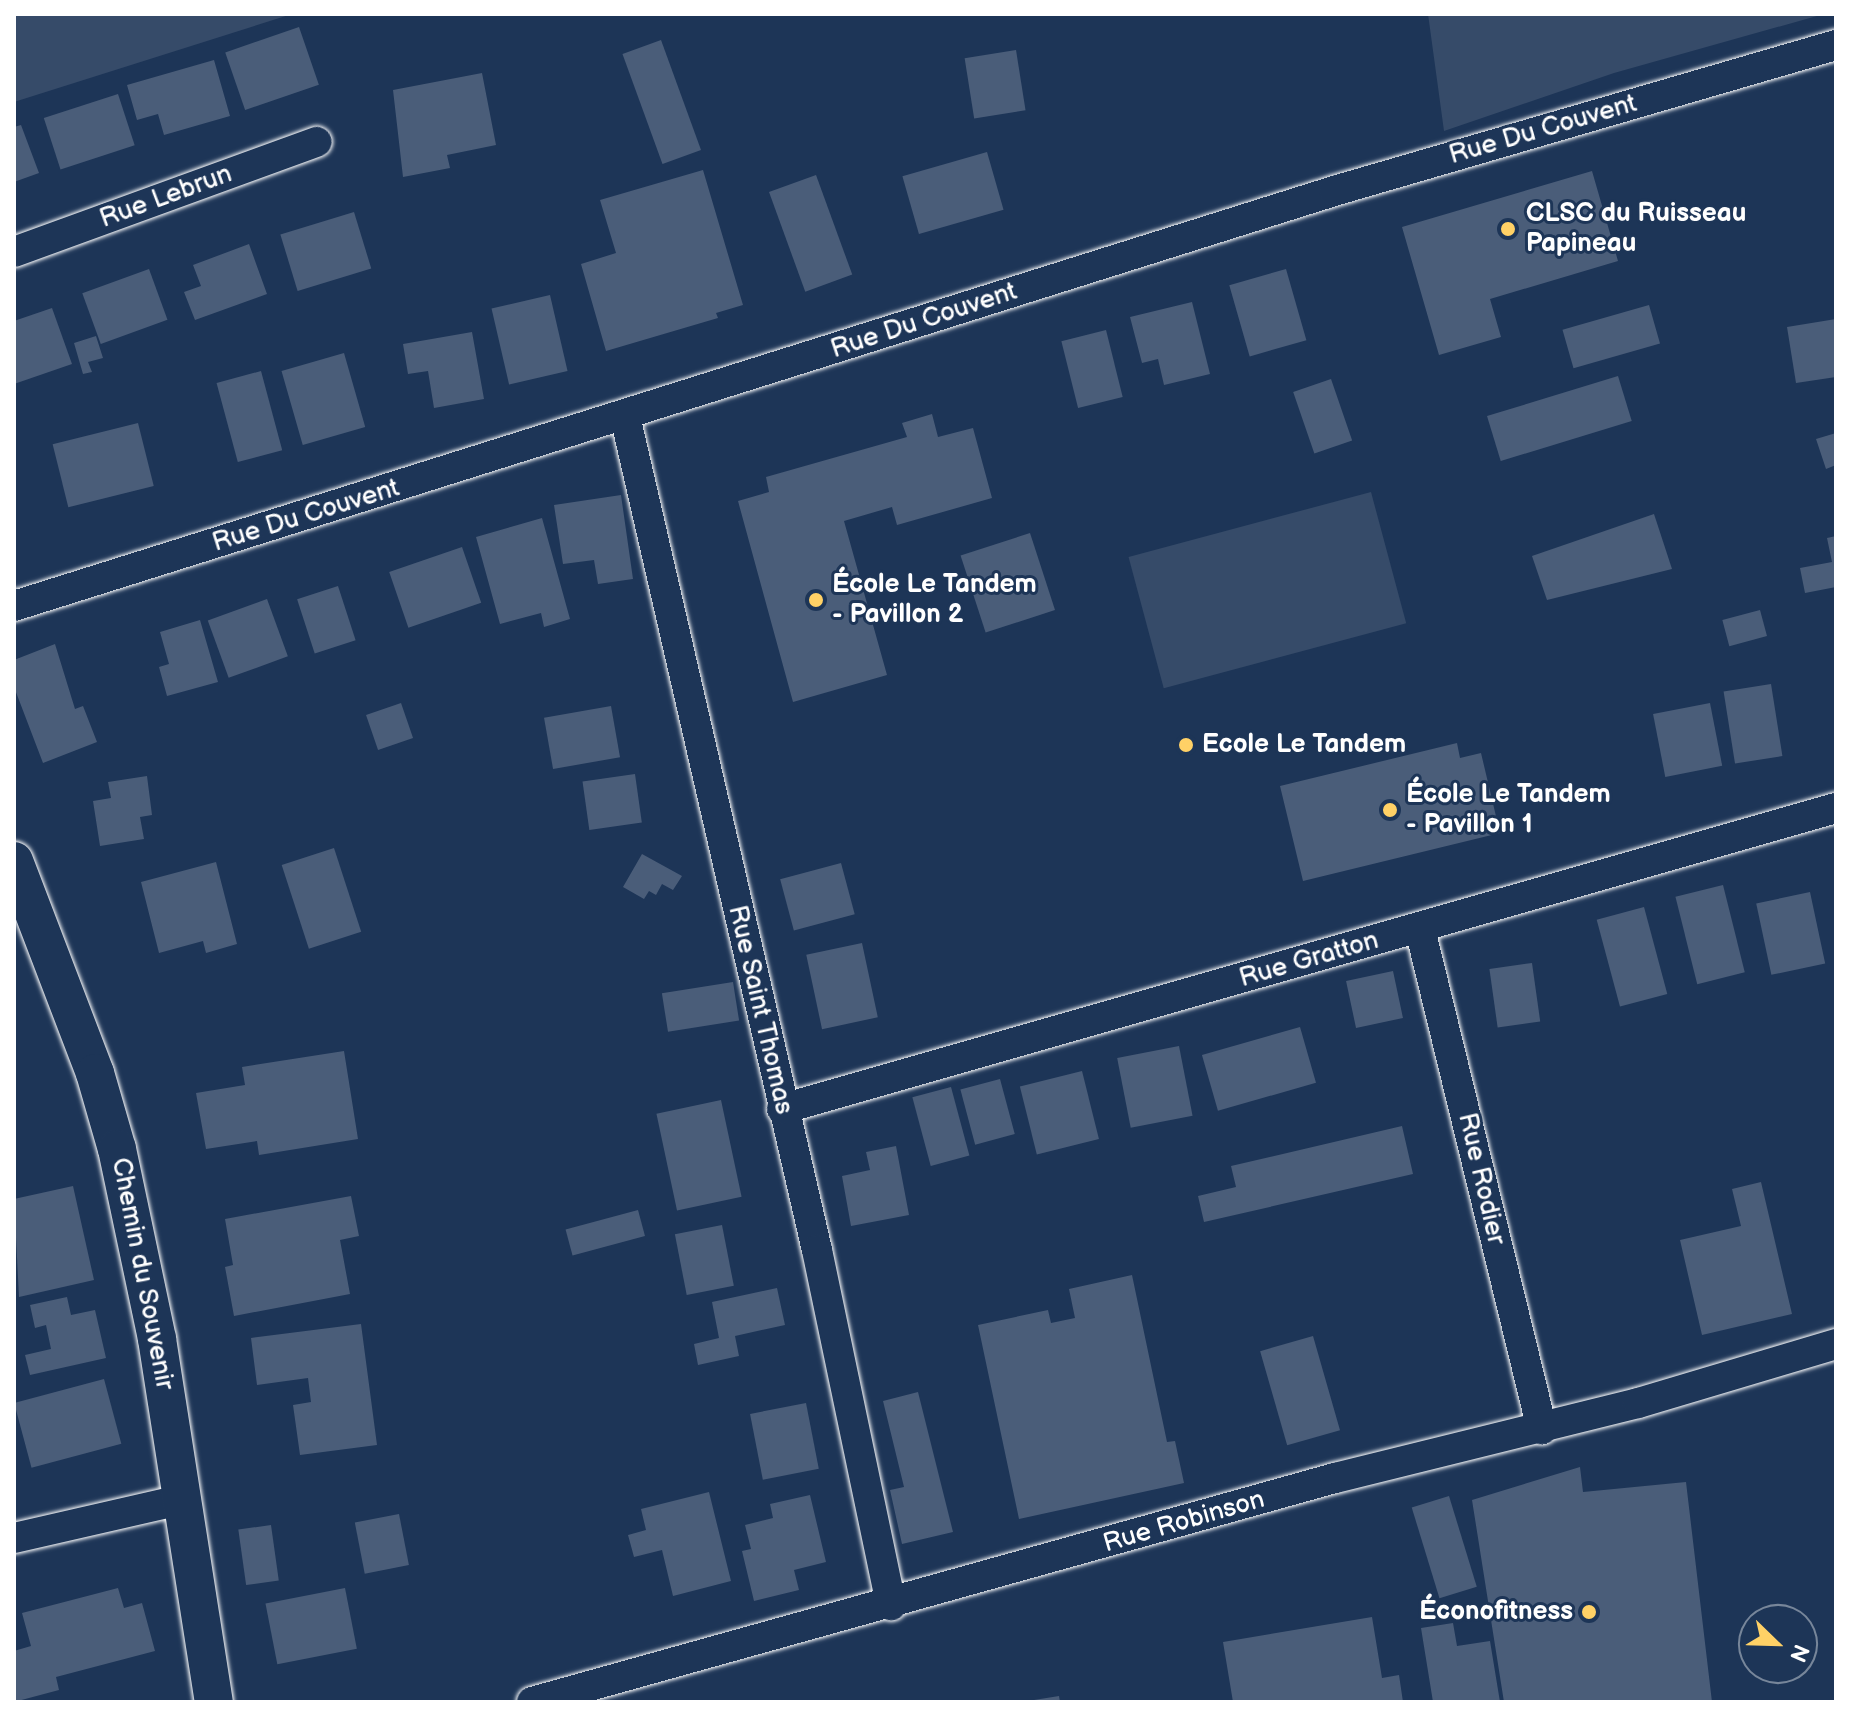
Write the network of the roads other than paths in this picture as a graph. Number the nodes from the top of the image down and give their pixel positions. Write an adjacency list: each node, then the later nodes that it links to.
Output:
1 (1836, 45): 4 (street, Rue Du Couvent)
2 (317, 142): 3 (street, Rue Lebrun)
3 (14, 252)
4 (625, 416): 5 (street, Rue Du Couvent); 10 (street, Rue Saint Thomas)
5 (14, 606)
6 (1836, 808): 9 (street, Rue Gratton)
7 (15, 866): 8 (street, Chemin du Souvenir)
8 (23, 912): 13 (street, Chemin du Souvenir)
9 (1420, 929): 10 (street, Rue Gratton); 12 (street, Rue Rodier)
10 (782, 1109): 15 (street, Rue Saint Thomas)
11 (1836, 1344): 12 (street, Rue Robinson)
12 (1542, 1429): 15 (street, Rue Robinson)
13 (184, 1499): 14 (street); 16 (street, Chemin du Souvenir)
14 (14, 1538)
15 (891, 1605): 17 (street, Rue Robinson)
16 (214, 1702)
17 (532, 1702)

